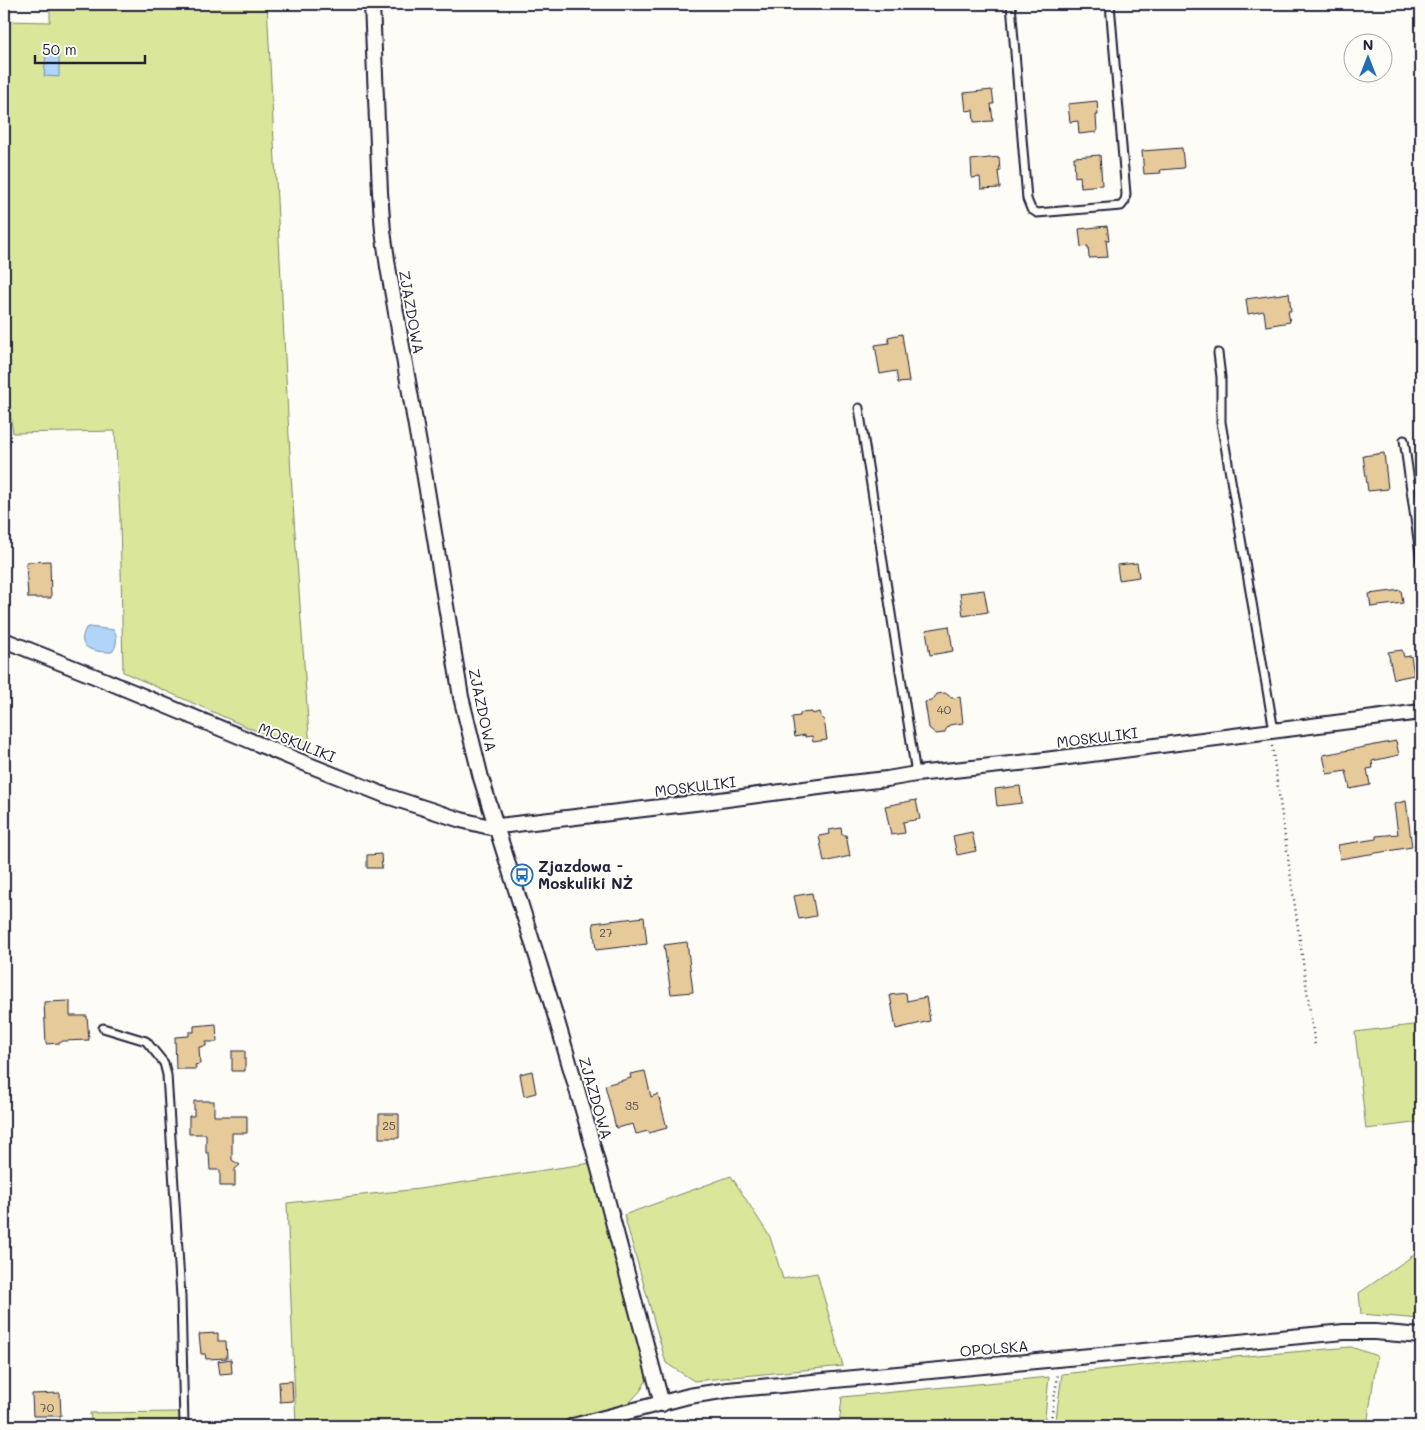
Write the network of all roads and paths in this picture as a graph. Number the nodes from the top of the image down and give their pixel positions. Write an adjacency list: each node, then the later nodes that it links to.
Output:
1 (372, 4): 12 (street, ZJAZDOWA)
2 (1011, 4): 3 (lane)
3 (1110, 4)
4 (1218, 353): 10 (lane)
5 (859, 408): 11 (lane)
6 (1404, 440): 7 (lane)
7 (1421, 561)
8 (4, 640): 12 (street, MOSKULIKI)
9 (1421, 712): 10 (street, MOSKULIKI)
10 (1272, 732): 11 (street, MOSKULIKI); 14 (path)
11 (916, 774): 12 (street, MOSKULIKI)
12 (497, 826): 17 (street, ZJAZDOWA)
13 (104, 1028): 18 (lane)
14 (1315, 1046)
15 (1421, 1336): 16 (street, OPOLSKA)
16 (1058, 1359): 17 (street, OPOLSKA); 20 (path)
17 (662, 1404): 19 (street, OPOLSKA)
18 (184, 1426)
19 (573, 1426)
20 (1050, 1426)

